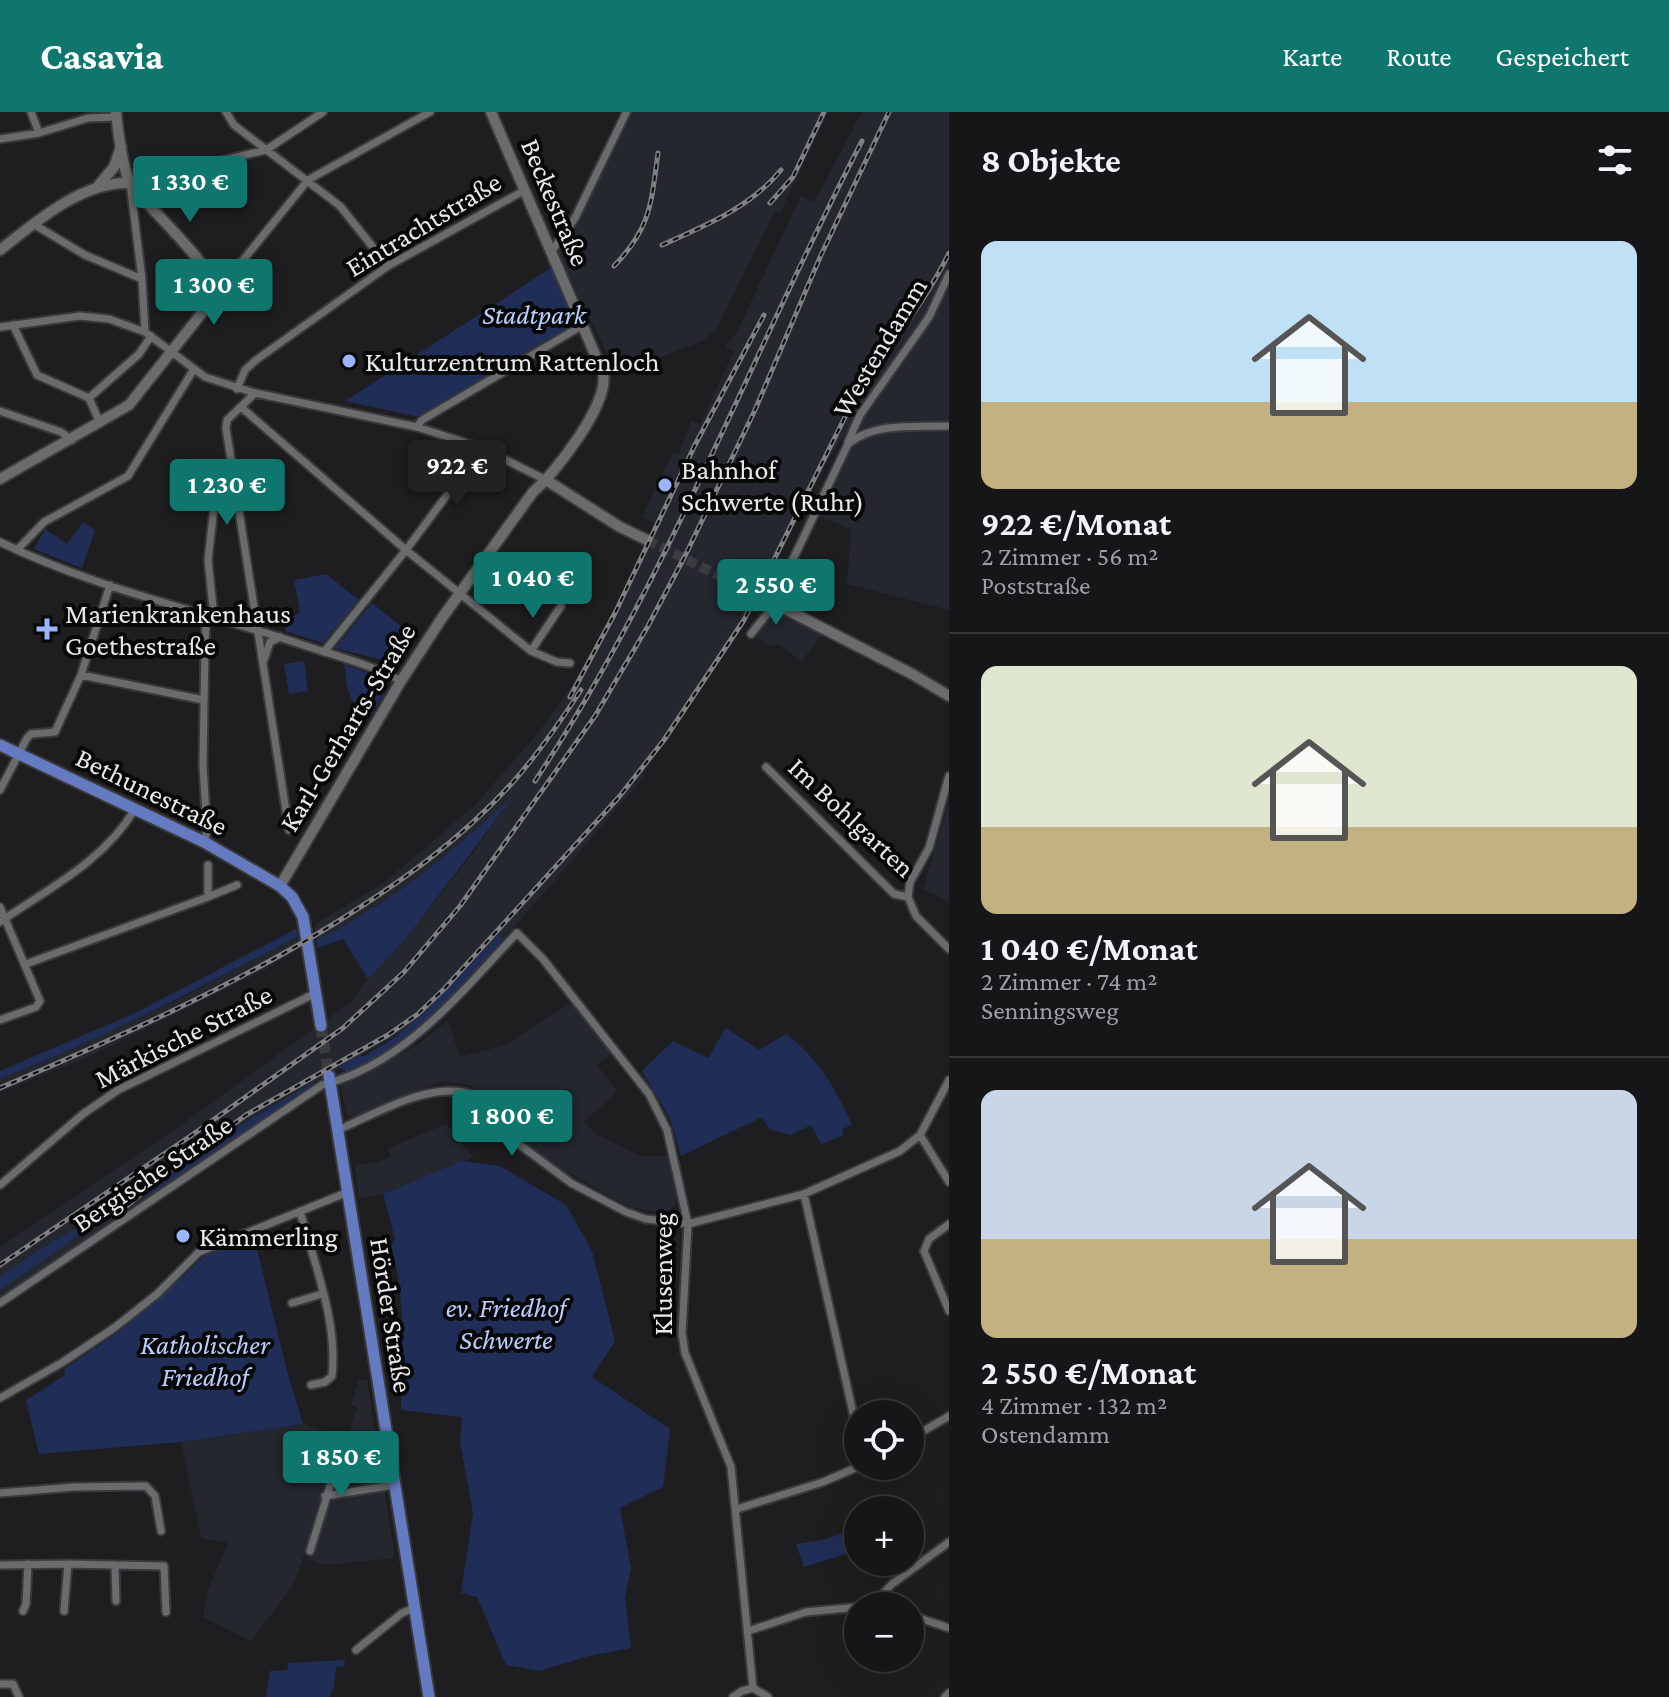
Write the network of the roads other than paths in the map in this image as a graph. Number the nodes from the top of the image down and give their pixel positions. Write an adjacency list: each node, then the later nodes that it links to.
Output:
1 (31, 112): 8 (street)
2 (226, 112): 11 (street)
3 (323, 112): 11 (street)
4 (430, 112): 12 (street)
5 (491, 112): 15 (main road, Beckestraße)
6 (626, 113): 18 (street)
7 (117, 114): 8 (street); 10 (main road)
8 (39, 133): 9 (street)
9 (0, 139)
10 (122, 146): 13 (main road); 14 (main road)
11 (266, 150): 12 (street); 13 (street)
12 (308, 180): 19 (street); 22 (street)
13 (130, 183): 14 (main road); 21 (street); 22 (main road)
14 (98, 186): 16 (main road)
15 (525, 190): 18 (main road, Beckestraße); 19 (street, Eintrachtstraße)
16 (35, 225): 17 (main road); 21 (street)
17 (0, 250)
18 (552, 251): 24 (main road, Beckestraße)
19 (388, 266): 29 (street, Eintrachtstraße)
20 (949, 274): 38 (street, Westendamm)
21 (142, 279): 26 (street)
22 (217, 288): 27 (main road)
23 (13, 325): 25 (street); 26 (street); 31 (street)
24 (583, 325): 36 (street); 41 (main road, Beckestraße)
25 (0, 327)
26 (148, 334): 27 (street); 31 (street)
27 (172, 352): 28 (street); 34 (main road)
28 (194, 369): 29 (street); 45 (street)
29 (237, 389): 30 (street)
30 (255, 393): 32 (street); 36 (street)
31 (89, 398): 34 (street)
32 (241, 407): 42 (street); 46 (street)
33 (0, 411): 37 (street)
34 (100, 423): 37 (main road)
35 (949, 426): 38 (street, Westendamm)
36 (417, 427): 39 (street)
37 (72, 440): 40 (main road)
38 (848, 444): 50 (street, Westendamm)
39 (482, 448): 41 (street); 46 (street)
40 (0, 479)
41 (546, 480): 43 (main road); 48 (main road, Karl-Gerharts-Straße)
42 (235, 494): 52 (street); 53 (street)
43 (647, 540)
44 (0, 542): 45 (street)
45 (17, 550): 47 (street)
46 (406, 550): 48 (street); 57 (street)
47 (110, 585): 52 (street); 60 (street)
48 (460, 594): 56 (street); 61 (main road, Karl-Gerharts-Straße)
49 (760, 596): 50 (main road)
50 (772, 602): 54 (street, Westendamm); 62 (main road)
51 (561, 606): 56 (street)
52 (210, 615): 53 (street); 63 (street)
53 (257, 630): 55 (street); 58 (street)
54 (751, 634)
55 (280, 637): 57 (street); 58 (street)
56 (531, 651): 59 (street)
57 (324, 652): 61 (street)
58 (263, 662): 70 (street)
59 (570, 663)
60 (81, 675): 63 (street); 65 (street)
61 (401, 681): 74 (main road, Karl-Gerharts-Straße)
62 (949, 696)
63 (204, 700): 71 (street)
64 (0, 745): 65 (main road, Bethunestraße)
65 (18, 753): 68 (street); 69 (main road, Bethunestraße)
66 (766, 767): 76 (street, Im Bohlgarten)
67 (949, 776): 76 (street, Im Bohlgarten)
68 (0, 790)
69 (135, 809): 71 (main road, Bethunestraße); 78 (street)
70 (289, 830)
71 (204, 842): 74 (main road, Bethunestraße)
72 (208, 865): 75 (street)
73 (237, 885): 75 (street)
74 (280, 886): 82 (main road)
75 (208, 897): 81 (street)
76 (908, 897): 80 (street, Im Bohlgarten)
77 (0, 907): 78 (street)
78 (2, 920): 81 (street)
79 (517, 933): 85 (street, Bergische Straße); 94 (street, Klusenweg)
80 (949, 949)
81 (26, 964): 83 (street)
82 (316, 993): 84 (main road); 90 (street, Märkische Straße)
83 (0, 1020)
84 (321, 1026)
85 (329, 1080): 87 (main road, Hörder Straße); 97 (street, Bergische Straße)
86 (949, 1080): 88 (street)
87 (338, 1130): 91 (main road, Hörder Straße); 94 (street)
88 (920, 1135): 89 (street); 92 (street)
89 (949, 1182)
90 (0, 1185)
91 (348, 1192): 93 (street); 107 (main road, Hörder Straße)
92 (804, 1194): 94 (street); 102 (street)
93 (300, 1211): 96 (street); 101 (street)
94 (688, 1224): 110 (street, Klusenweg)
95 (949, 1224): 99 (street)
96 (322, 1294): 98 (street); 100 (street)
97 (0, 1303)
98 (292, 1303)
99 (949, 1311)
100 (311, 1385)
101 (0, 1398)
102 (850, 1400)
103 (949, 1416): 104 (street)
104 (924, 1431)
105 (345, 1438): 109 (street)
106 (844, 1473): 110 (street)
107 (394, 1485): 109 (street); 122 (main road, Hörder Straße)
108 (0, 1493): 111 (street)
109 (325, 1496): 113 (street)
110 (737, 1509): 129 (street, Klusenweg)
111 (161, 1531)
112 (949, 1542): 120 (street)
113 (310, 1551)
114 (159, 1556): 119 (street)
115 (28, 1564): 116 (street); 117 (street); 124 (street)
116 (68, 1564): 118 (street); 125 (street)
117 (0, 1565)
118 (115, 1565): 119 (street); 121 (street)
119 (164, 1566): 126 (street)
120 (885, 1592)
121 (116, 1601)
122 (414, 1608): 130 (street); 135 (main road, Hörder Straße)
123 (844, 1608): 129 (street)
124 (23, 1611)
125 (64, 1611)
126 (166, 1612)
127 (924, 1620): 128 (street)
128 (949, 1628)
129 (748, 1631): 132 (street, Klusenweg)
130 (356, 1650)
131 (0, 1684): 134 (street)
132 (753, 1688): 136 (street); 137 (street)
133 (949, 1693): 138 (street)
134 (19, 1697)
135 (429, 1697)
136 (733, 1697)
137 (768, 1697)
138 (945, 1697)

